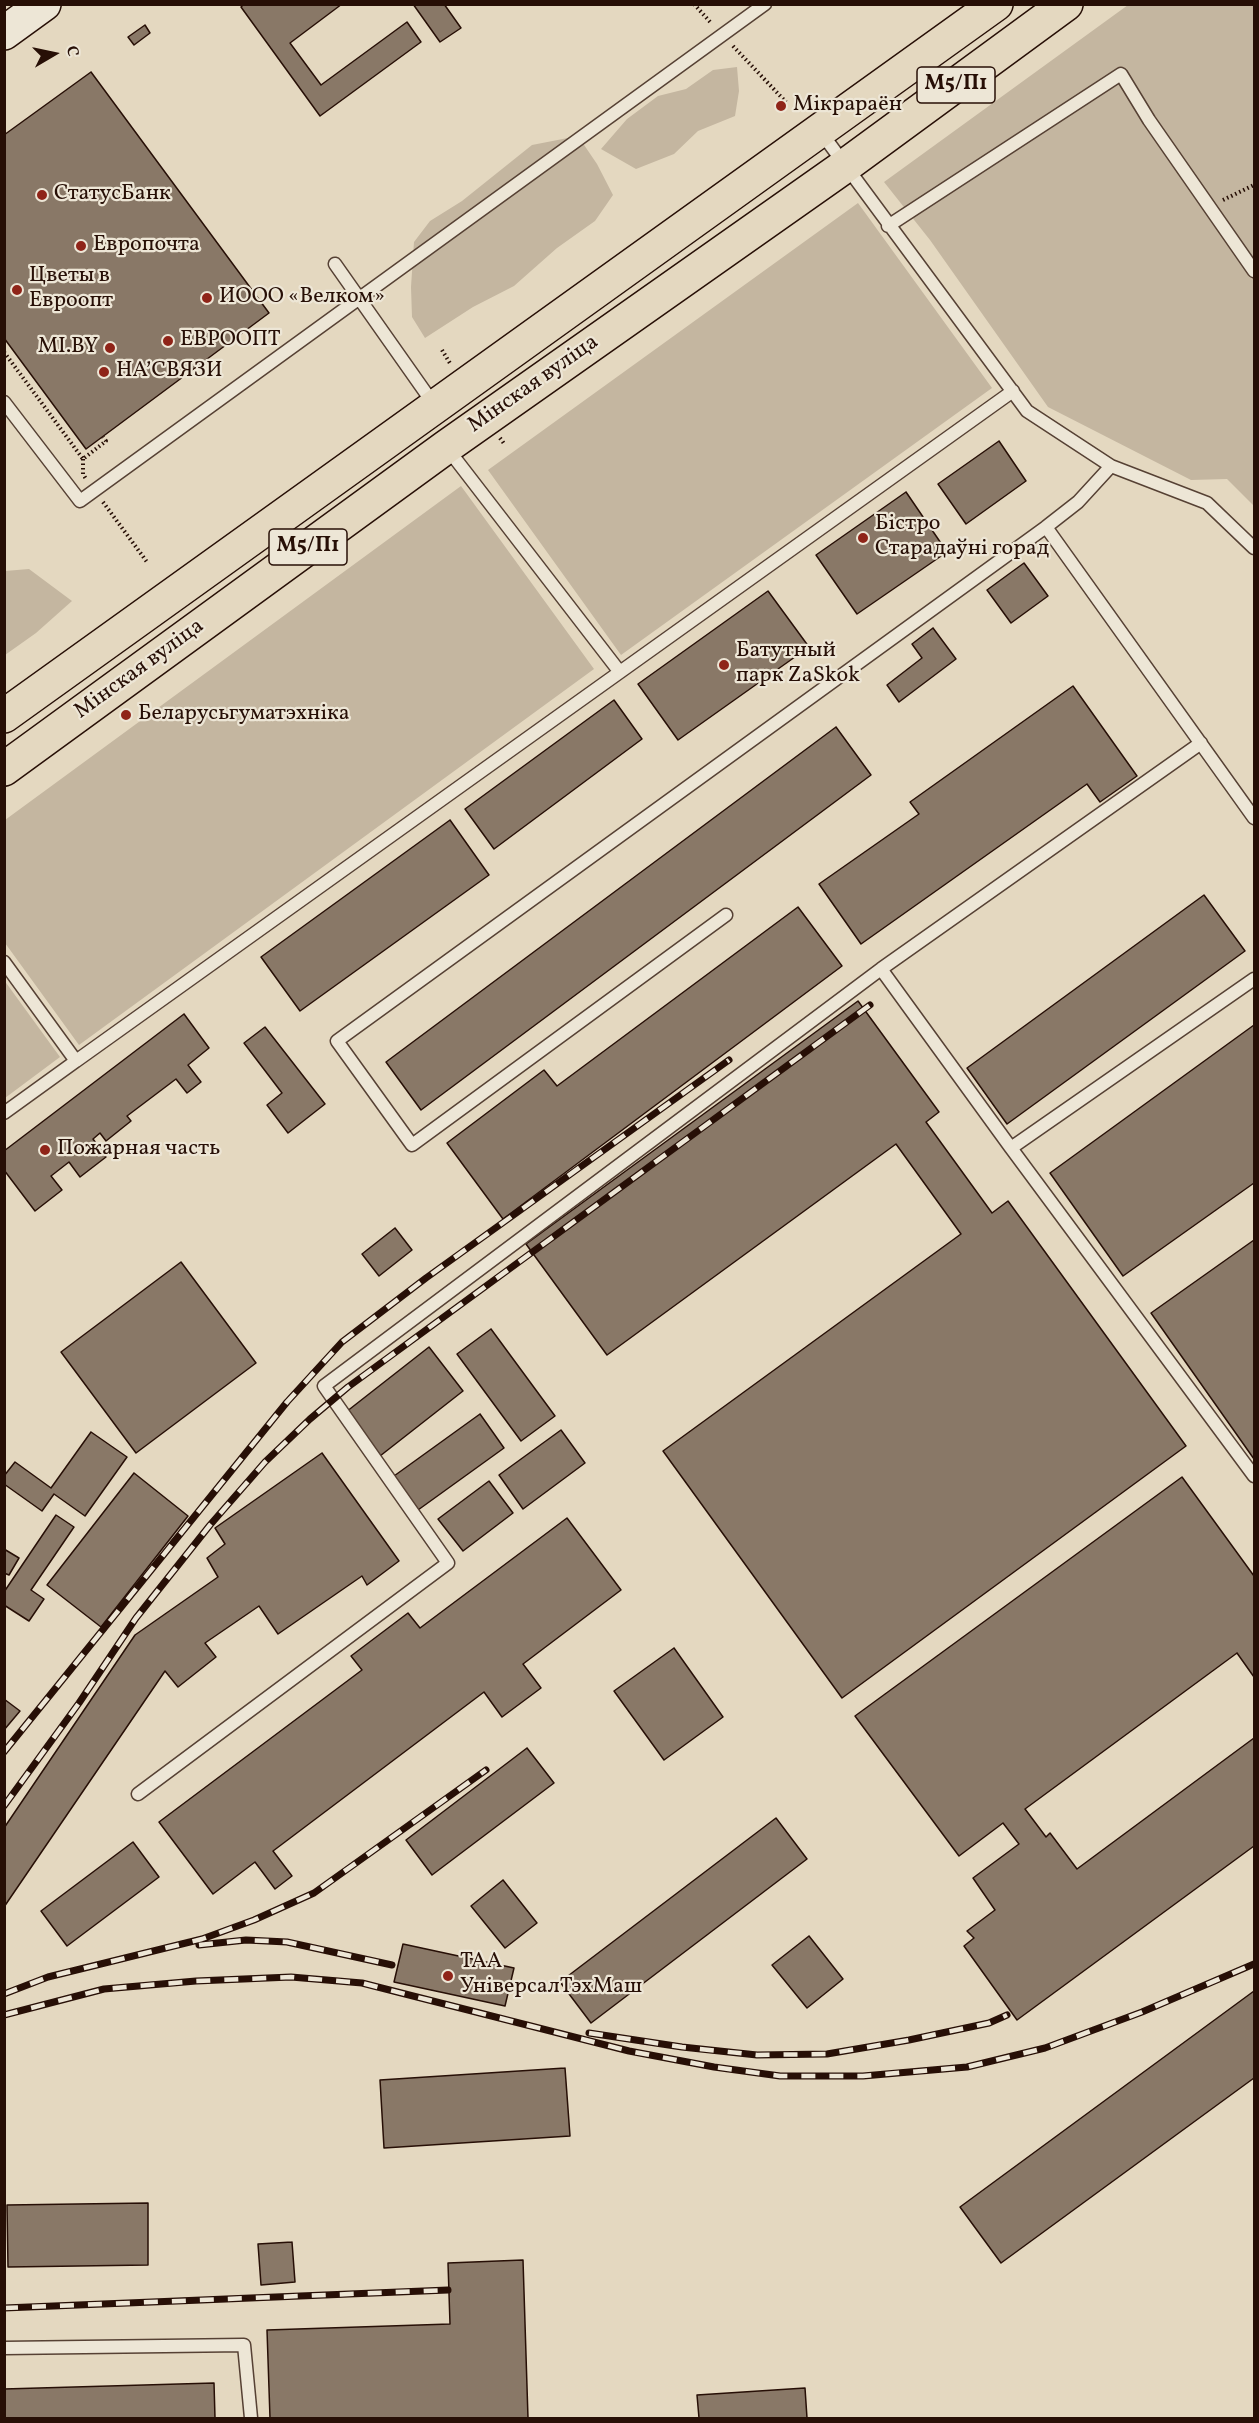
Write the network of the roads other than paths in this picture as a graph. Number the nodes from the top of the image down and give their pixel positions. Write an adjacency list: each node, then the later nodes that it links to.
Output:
1 (44, 4): 5 (street)
2 (765, 4): 13 (lane)
3 (996, 4): 6 (main road, Мінская вуліца / М5/П1)
4 (1066, 4): 7 (main road, Мінская вуліца / М5/П1)
5 (4, 33)
6 (820, 131): 7 (lane); 9 (main road, Мінская вуліца / М5/П1)
7 (845, 166): 8 (lane); 10 (main road, Мінская вуліца / М5/П1)
8 (888, 226): 12 (lane); 14 (lane)
9 (681, 231): 10 (main road); 16 (main road, Мінская вуліца / М5/П1)
10 (709, 262): 17 (main road, Мінская вуліца / М5/П1)
11 (335, 264): 13 (lane)
12 (1254, 271)
13 (359, 298): 15 (lane); 16 (lane)
14 (1013, 391): 18 (lane); 21 (lane)
15 (4, 402)
16 (435, 407): 22 (main road, Мінская вуліца / М5/П1)
17 (446, 447): 21 (lane); 24 (main road, Мінская вуліца / М5/П1)
18 (1111, 466): 19 (lane); 20 (lane)
19 (1046, 527): 23 (lane); 26 (lane)
20 (1254, 548)
21 (619, 671): 30 (lane)
22 (4, 716)
23 (1201, 743): 25 (lane); 28 (lane)
24 (4, 769)
25 (1254, 818)
26 (726, 915)
27 (4, 962): 30 (lane)
28 (881, 969): 32 (lane); 34 (lane)
29 (1254, 979): 32 (lane)
30 (76, 1061): 31 (lane)
31 (4, 1113)
32 (1011, 1149): 33 (lane)
33 (1254, 1476)
34 (138, 1794)
35 (4, 2348): 36 (lane)
36 (251, 2418)

